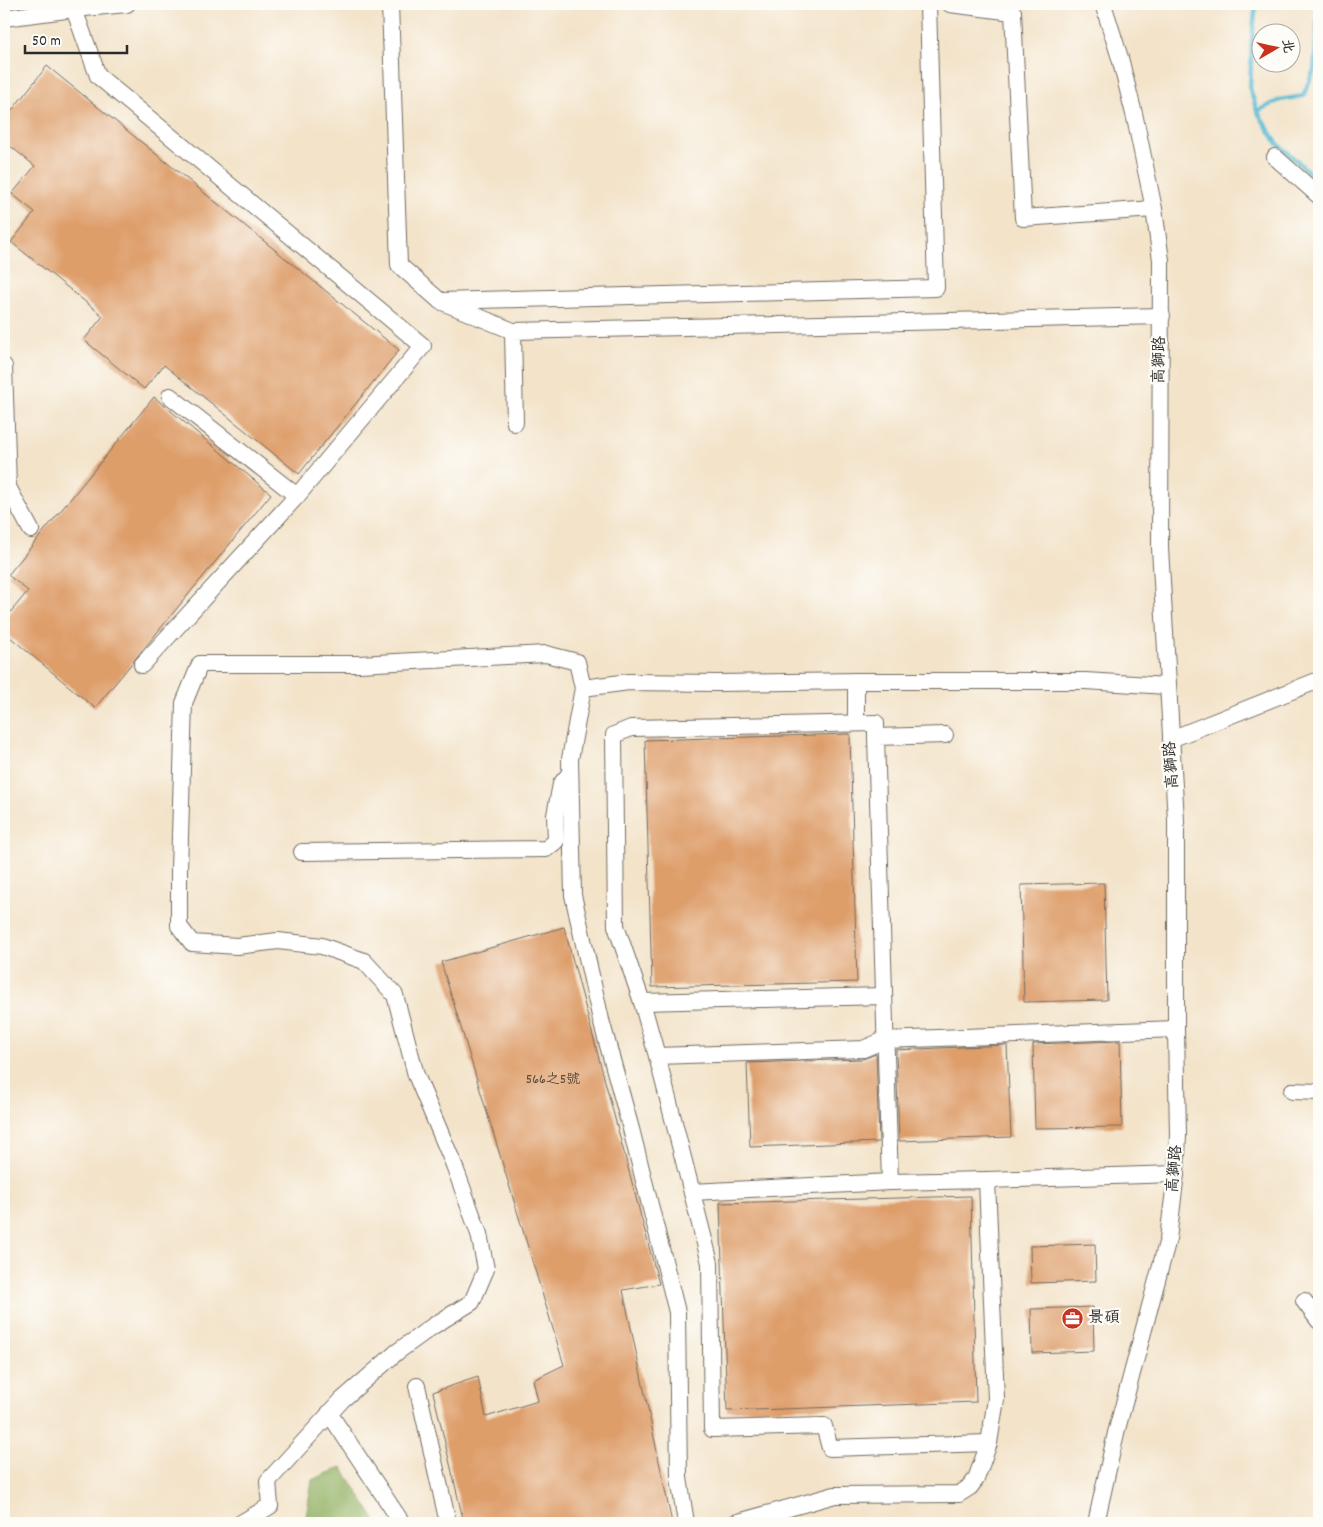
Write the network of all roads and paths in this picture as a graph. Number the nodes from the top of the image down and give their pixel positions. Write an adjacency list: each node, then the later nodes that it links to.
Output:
1 (127, 4): 6 (street)
2 (390, 4): 11 (street)
3 (928, 4): 11 (street)
4 (950, 4): 10 (street)
5 (1103, 4): 10 (street, 高獅路)
6 (74, 8): 7 (street); 17 (street)
7 (4, 18)
8 (1275, 157): 9 (street)
9 (1319, 196)
10 (1154, 209): 12 (street, 高獅路)
11 (440, 301): 13 (street)
12 (1162, 316): 13 (street); 22 (street, 高獅路)
13 (513, 331): 16 (street)
14 (4, 366): 18 (street)
15 (170, 396): 17 (street)
16 (516, 423)
17 (297, 496): 19 (street)
18 (31, 530)
19 (142, 665)
20 (1319, 680): 27 (street)
21 (856, 681): 22 (street); 23 (street); 24 (street)
22 (1167, 686): 27 (street, 高獅路)
23 (583, 688): 28 (street); 44 (street)
24 (856, 723): 26 (street); 31 (street)
25 (945, 735): 26 (street)
26 (876, 737): 30 (street)
27 (1171, 739): 32 (street, 高獅路)
28 (570, 773): 29 (street); 49 (street)
29 (302, 852)
30 (884, 996): 31 (street); 33 (street)
31 (642, 1002): 34 (street)
32 (1176, 1029): 33 (street); 37 (street, 高獅路)
33 (885, 1040): 34 (street); 39 (street)
34 (657, 1056): 40 (street)
35 (1292, 1092): 36 (street)
36 (1319, 1092)
37 (1176, 1174): 38 (street); 51 (street, 高獅路)
38 (987, 1180): 39 (street); 45 (street)
39 (890, 1182): 40 (street)
40 (692, 1192): 45 (street)
41 (1304, 1301): 42 (street)
42 (1319, 1321)
43 (417, 1386): 48 (street)
44 (329, 1413): 46 (street); 47 (street)
45 (989, 1443): 50 (street)
46 (241, 1523)
47 (402, 1523)
48 (448, 1523)
49 (686, 1523)
50 (735, 1523)
51 (1096, 1523)

